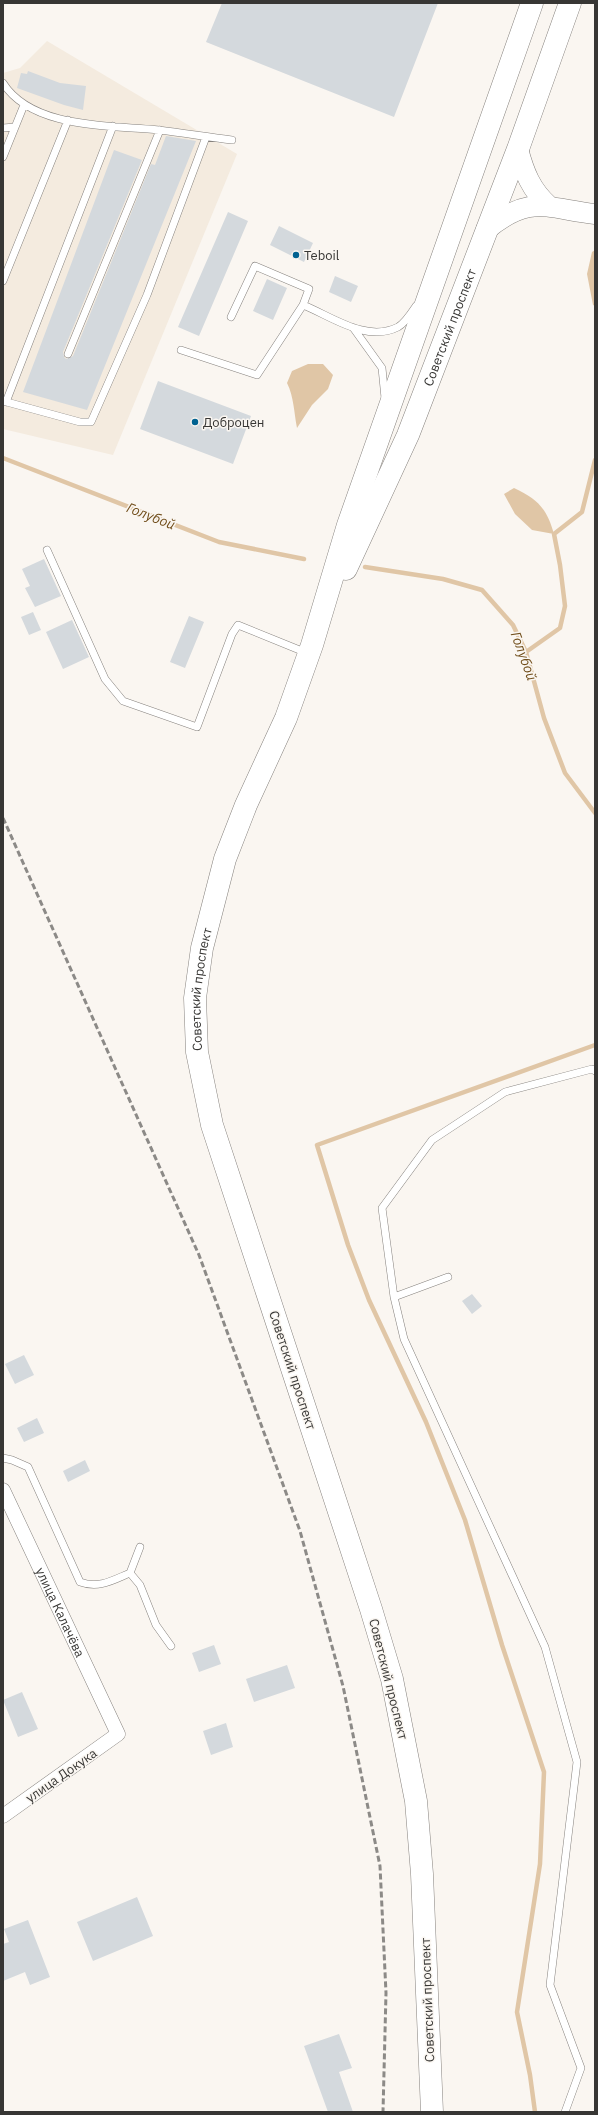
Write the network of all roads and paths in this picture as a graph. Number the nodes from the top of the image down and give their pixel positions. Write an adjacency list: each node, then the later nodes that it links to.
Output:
1 (570, 3): 12 (main road, Советский проспект)
2 (531, 4): 18 (main road, Советский проспект)
3 (3, 83): 4 (lane)
4 (24, 105): 5 (lane); 8 (lane)
5 (68, 120): 6 (lane); 17 (lane)
6 (113, 126): 9 (lane); 24 (lane)
7 (3, 128): 8 (lane)
8 (15, 128): 13 (lane)
9 (160, 130): 10 (lane); 23 (lane)
10 (206, 137): 11 (lane); 24 (lane)
11 (232, 140)
12 (518, 149): 14 (street); 16 (main road, Советский проспект)
13 (3, 157)
14 (549, 206): 15 (street); 16 (street)
15 (595, 214)
16 (486, 230): 27 (main road, Советский проспект)
17 (3, 281)
18 (432, 285): 21 (lane); 25 (main road, Советский проспект)
19 (303, 305): 20 (lane); 21 (lane); 22 (lane)
20 (231, 317)
21 (354, 329): 25 (lane)
22 (181, 350)
23 (68, 354)
24 (4, 401)
25 (387, 414): 27 (main road, Советский проспект)
26 (47, 550): 27 (lane)
27 (310, 649): 38 (main road, Советский проспект)
28 (595, 1071): 30 (lane)
29 (448, 1277): 30 (lane)
30 (394, 1297): 39 (lane)
31 (3, 1458): 34 (lane)
32 (3, 1490): 36 (street, улица Калачёва)
33 (140, 1548): 34 (lane)
34 (130, 1573): 35 (lane)
35 (171, 1646)
36 (118, 1734): 37 (street, улица Докука)
37 (3, 1816)
38 (432, 2112)
39 (565, 2112)

